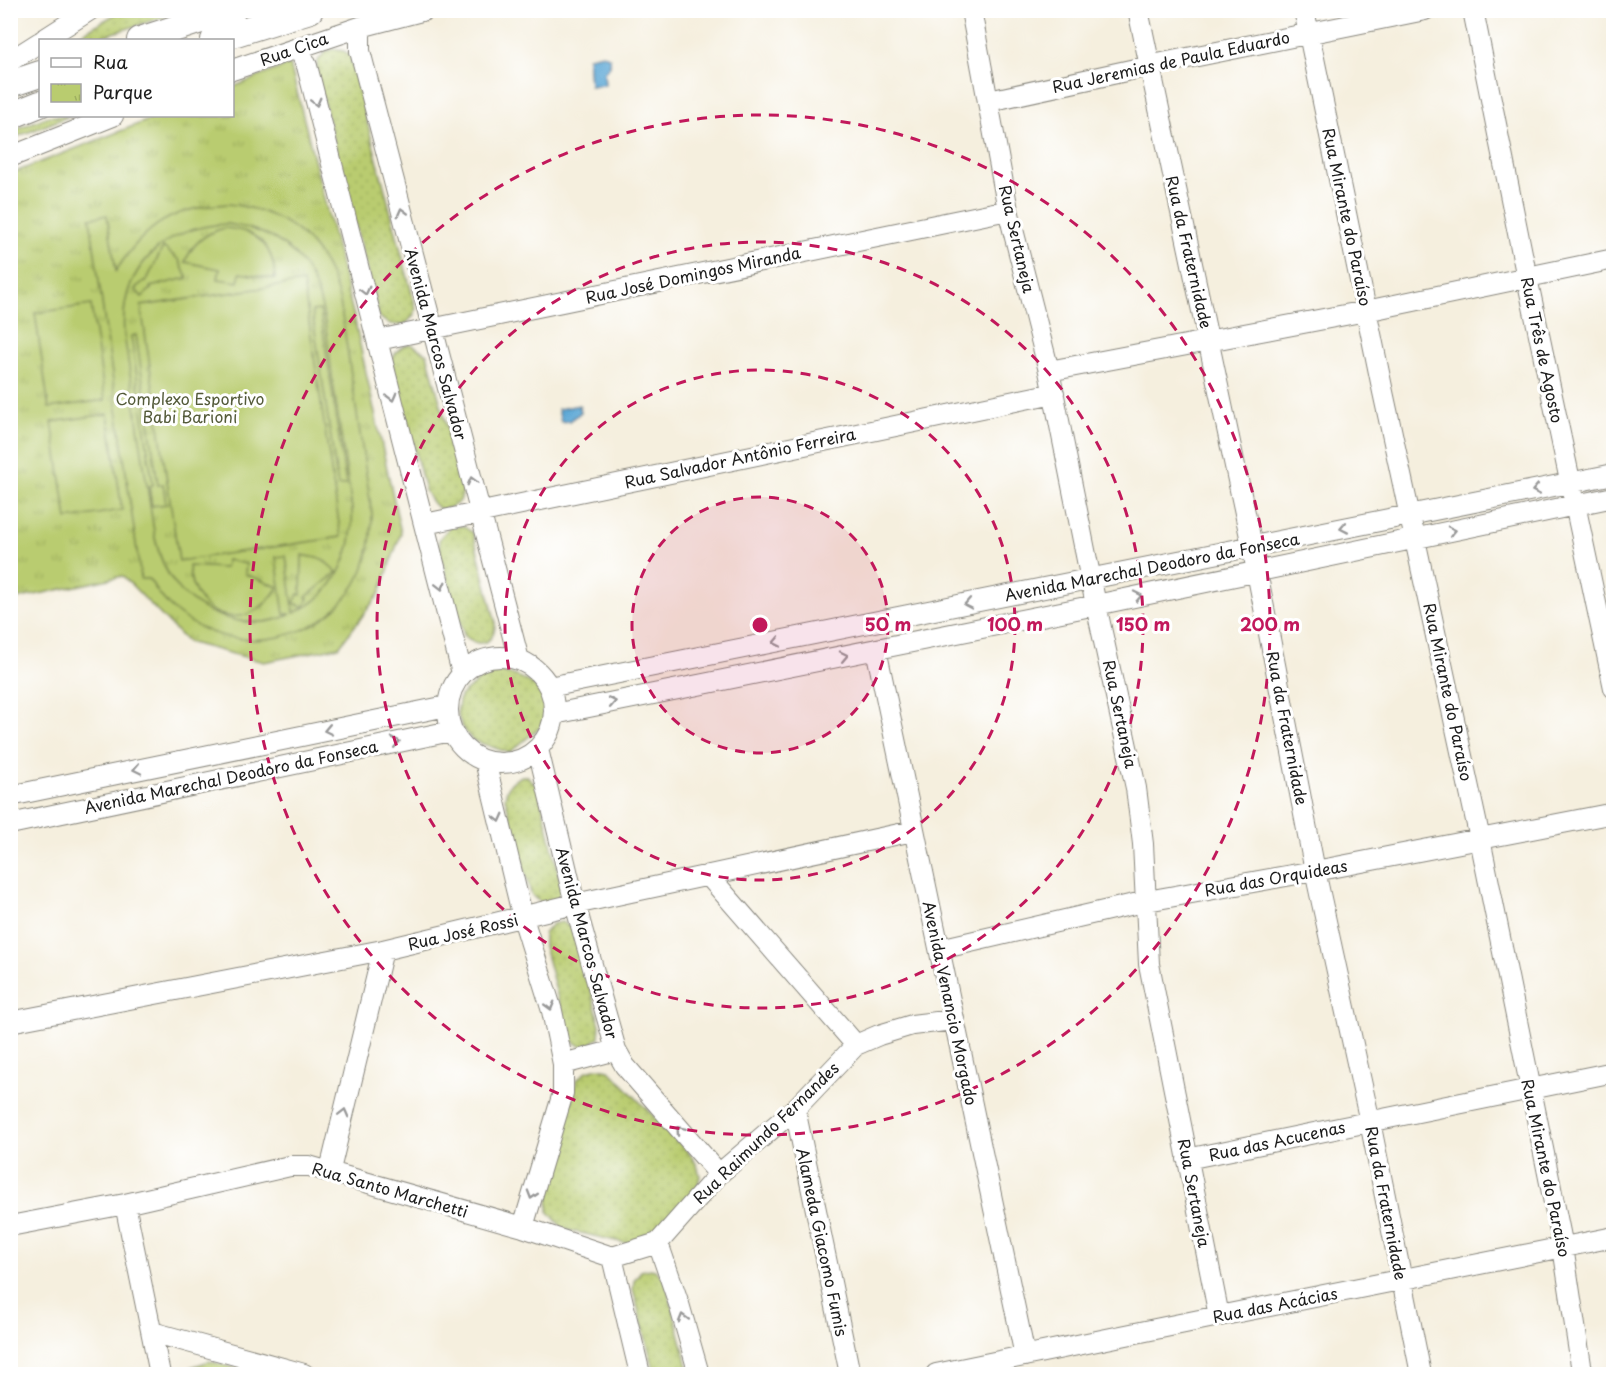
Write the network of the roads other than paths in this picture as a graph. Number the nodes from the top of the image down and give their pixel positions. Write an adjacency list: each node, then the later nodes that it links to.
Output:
1 (90, 10): 12 (street)
2 (232, 10): 13 (main road)
3 (310, 10): 14 (main road)
4 (425, 10): 10 (street, Rua Cica)
5 (971, 10): 22 (street, Rua Sertaneja)
6 (1137, 10): 18 (street, Rua da Fraternidade)
7 (1304, 10): 11 (street, Rua Mirante do Paraíso)
8 (1425, 10): 11 (street, Rua Jeremias de Paula Eduardo)
9 (1473, 10): 29 (street, Rua Três de Agosto)
10 (360, 27): 16 (street, Rua Cica); 31 (street, Avenida Marcos Salvador, one-way to 10)
11 (1309, 33): 18 (street, Rua Jeremias de Paula Eduardo); 30 (street, Rua Mirante do Paraíso)
12 (45, 39)
13 (143, 39)
14 (217, 39)
15 (39, 43): 17 (street)
16 (298, 46): 19 (street, Rua Cica); 32 (street, one-way to 32)
17 (10, 61)
18 (1148, 66): 22 (street, Rua Jeremias de Paula Eduardo); 33 (street, Rua da Fraternidade)
19 (234, 69)
20 (39, 74): 21 (main road)
21 (10, 84)
22 (988, 101): 27 (street, Rua Sertaneja)
23 (39, 104): 24 (main road)
24 (10, 116)
25 (111, 117): 26 (street)
26 (10, 157)
27 (1008, 210): 31 (street, Rua José Domingos Miranda); 34 (street, Rua Sertaneja)
28 (1614, 259): 29 (street)
29 (1527, 278): 30 (street); 37 (street, Rua Três de Agosto)
30 (1366, 311): 33 (street); 41 (street, Rua Mirante do Paraíso)
31 (433, 329): 32 (street, Rua José Domingos Miranda); 40 (street, Avenida Marcos Salvador, one-way to 31)
32 (378, 340): 42 (street, one-way to 42)
33 (1209, 342): 34 (street); 44 (street, Rua da Fraternidade)
34 (1049, 371): 35 (street, Rua Sertaneja)
35 (1054, 393): 40 (street, Rua Salvador Antônio Ferreira); 46 (street, Rua Sertaneja)
36 (1614, 474): 37 (street, Avenida Marechal Deodoro da Fonseca)
37 (1570, 483): 39 (street, Rua Três de Agosto); 41 (street, Avenida Marechal Deodoro da Fonseca, one-way to 41)
38 (1614, 497): 39 (street, Avenida Marechal Deodoro da Fonseca)
39 (1576, 505): 43 (street, Avenida Marechal Deodoro da Fonseca, one-way to 39); 52 (street, Rua Três de Agosto)
40 (480, 511): 42 (street, Rua Salvador Antônio Ferreira); 49 (street, Avenida Marcos Salvador)
41 (1410, 516): 43 (street, Rua Mirante do Paraíso); 44 (street, Avenida Marechal Deodoro da Fonseca, one-way to 44)
42 (425, 524): 50 (street, one-way to 50)
43 (1415, 538): 45 (street, Avenida Marechal Deodoro da Fonseca); 62 (street, Rua Mirante do Paraíso)
44 (1252, 546): 45 (street, Rua da Fraternidade); 46 (street, Avenida Marechal Deodoro da Fonseca)
45 (1256, 570): 47 (street, Avenida Marechal Deodoro da Fonseca, one-way to 45); 63 (street, Rua da Fraternidade)
46 (1092, 579): 47 (street, Rua Sertaneja); 51 (street, Avenida Marechal Deodoro da Fonseca, one-way to 51)
47 (1096, 605): 48 (street, Avenida Marechal Deodoro da Fonseca); 65 (street, Rua Sertaneja)
48 (876, 649): 54 (street, Avenida Marechal Deodoro da Fonseca, one-way to 48); 61 (street, Avenida Venancio Morgado)
49 (519, 660): 50 (street); 51 (street)
50 (462, 673): 53 (street)
51 (549, 687): 54 (street)
52 (1614, 688)
53 (447, 706): 55 (street); 58 (street, Avenida Marechal Deodoro da Fonseca, one-way to 58)
54 (554, 714): 56 (street)
55 (452, 731): 57 (street); 60 (street, Avenida Marechal Deodoro da Fonseca, one-way to 55)
56 (538, 749): 57 (street); 66 (street, Avenida Marcos Salvador)
57 (485, 761): 67 (street, one-way to 67)
58 (10, 796)
59 (1614, 813): 62 (street, Rua das Orquideas)
60 (10, 824)
61 (913, 831): 64 (street, Rua José Rossi); 68 (street, Avenida Venancio Morgado)
62 (1480, 839): 63 (street, Rua das Orquideas); 76 (street, Rua Mirante do Paraíso)
63 (1315, 871): 65 (street, Rua das Orquideas); 78 (street, Rua da Fraternidade)
64 (708, 875): 66 (street, Rua José Rossi); 72 (street)
65 (1147, 901): 68 (street, Rua das Orquideas); 79 (street, Rua Sertaneja)
66 (575, 904): 67 (street, Rua José Rossi); 73 (street, Avenida Marcos Salvador)
67 (523, 918): 69 (street, Rua José Rossi); 74 (street, one-way to 74)
68 (939, 949): 70 (street, Avenida Venancio Morgado)
69 (383, 950): 71 (street, Rua José Rossi); 80 (street, one-way to 69)
70 (953, 1020): 72 (street, Rua Raimundo Fernandes); 92 (street, Avenida Venancio Morgado)
71 (10, 1022)
72 (856, 1045): 77 (street, Rua Raimundo Fernandes)
73 (616, 1050): 74 (street); 81 (street, Avenida Marcos Salvador, one-way to 73)
74 (563, 1064): 84 (street, one-way to 84)
75 (1614, 1072): 76 (street, Rua das Acucenas)
76 (1530, 1089): 78 (street, Rua das Acucenas); 87 (street, Rua Mirante do Paraíso)
77 (795, 1109): 81 (street, Rua Raimundo Fernandes); 97 (street, Alameda Giacomo Fumis)
78 (1370, 1122): 79 (street, Rua das Acucenas); 89 (street, Rua da Fraternidade)
79 (1187, 1160): 90 (street, Rua Sertaneja)
80 (330, 1170): 82 (street, Rua Santo Marchetti); 84 (street, Rua Santo Marchetti)
81 (719, 1174): 86 (street, Rua Raimundo Fernandes)
82 (125, 1204): 83 (street, Rua Santo Marchetti); 91 (street)
83 (10, 1226)
84 (523, 1227): 88 (street, Rua Santo Marchetti)
85 (1614, 1237): 87 (street, Rua das Acácias)
86 (658, 1242): 88 (street); 96 (street, one-way to 86)
87 (1563, 1247): 89 (street, Rua das Acácias); 100 (street, Rua Mirante do Paraíso)
88 (612, 1257): 95 (street)
89 (1401, 1281): 90 (street, Rua das Acácias); 99 (street, Rua da Fraternidade)
90 (1219, 1316): 92 (street, Rua das Acácias)
91 (152, 1332): 93 (street); 94 (street)
92 (1024, 1356): 98 (street, Rua das Acácias)
93 (160, 1374)
94 (304, 1374)
95 (640, 1374)
96 (699, 1374)
97 (850, 1374)
98 (936, 1374)
99 (1421, 1374)
100 (1584, 1374)

